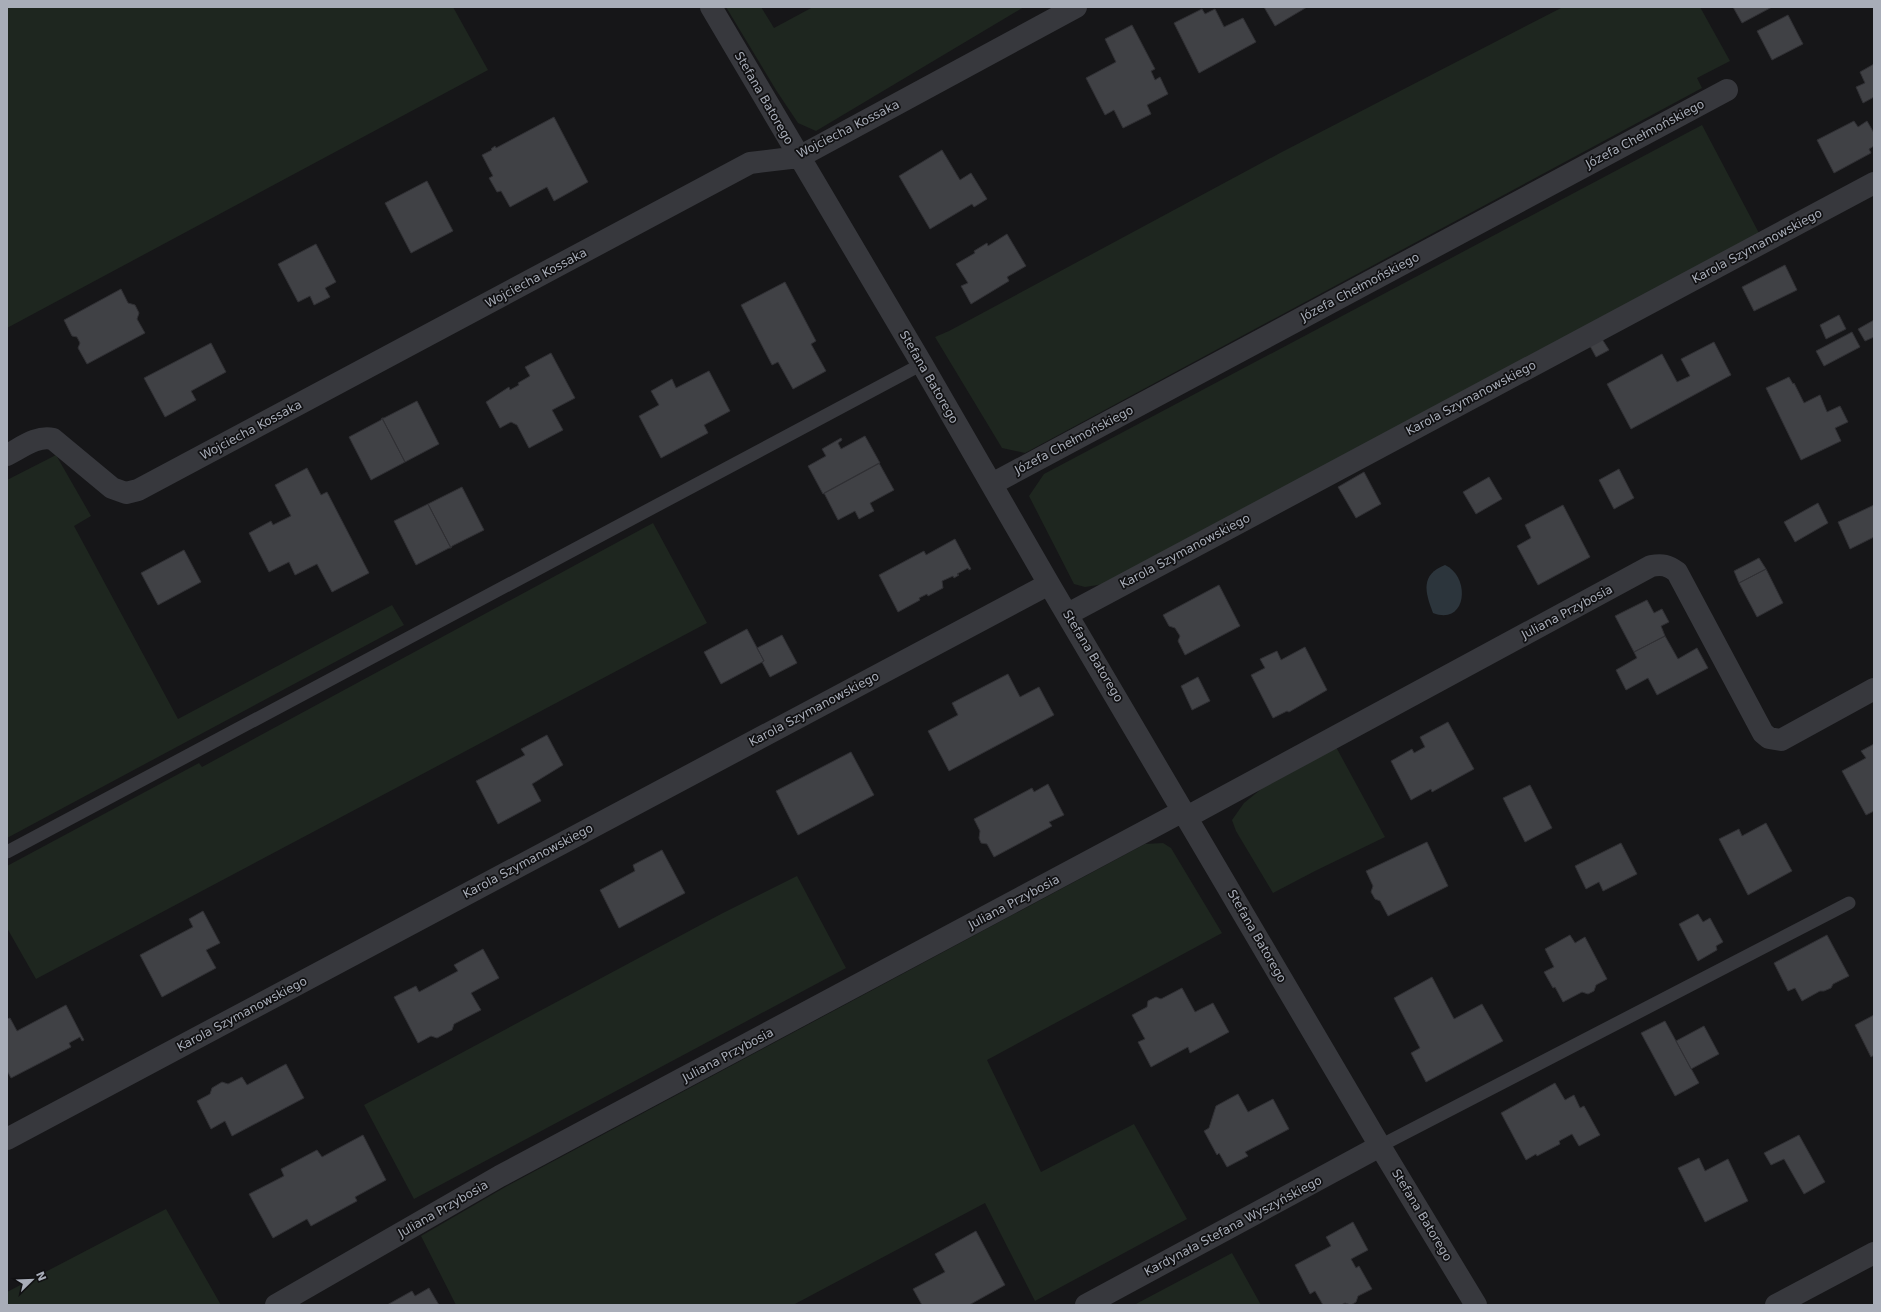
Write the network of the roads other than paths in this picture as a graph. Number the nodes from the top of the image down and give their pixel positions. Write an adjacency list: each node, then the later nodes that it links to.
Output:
1 (711, 7): 4 (street, Stefana Batorego)
2 (1076, 7): 4 (street, Wojciecha Kossaka)
3 (1727, 90): 8 (street, Józefa Chełmońskiego)
4 (799, 157): 6 (street, Stefana Batorego); 7 (street, Wojciecha Kossaka)
5 (1874, 183): 10 (street, Karola Szymanowskiego)
6 (922, 364): 8 (street, Stefana Batorego); 13 (lane)
7 (7, 455)
8 (992, 484): 9 (street, Stefana Batorego)
9 (1049, 584): 10 (street, Stefana Batorego); 15 (street, Karola Szymanowskiego)
10 (1068, 614): 12 (street, Stefana Batorego)
11 (1874, 689): 12 (street, Juliana Przybosia)
12 (1185, 814): 16 (street, Stefana Batorego); 18 (street, Juliana Przybosia)
13 (7, 852)
14 (1849, 903): 16 (lane)
15 (7, 1139)
16 (1380, 1146): 19 (street, Kardynała Stefana Wyszyńskiego); 20 (street, Stefana Batorego)
17 (1874, 1253): 21 (street)
18 (276, 1305)
19 (1086, 1305)
20 (1476, 1305)
21 (1776, 1305)

